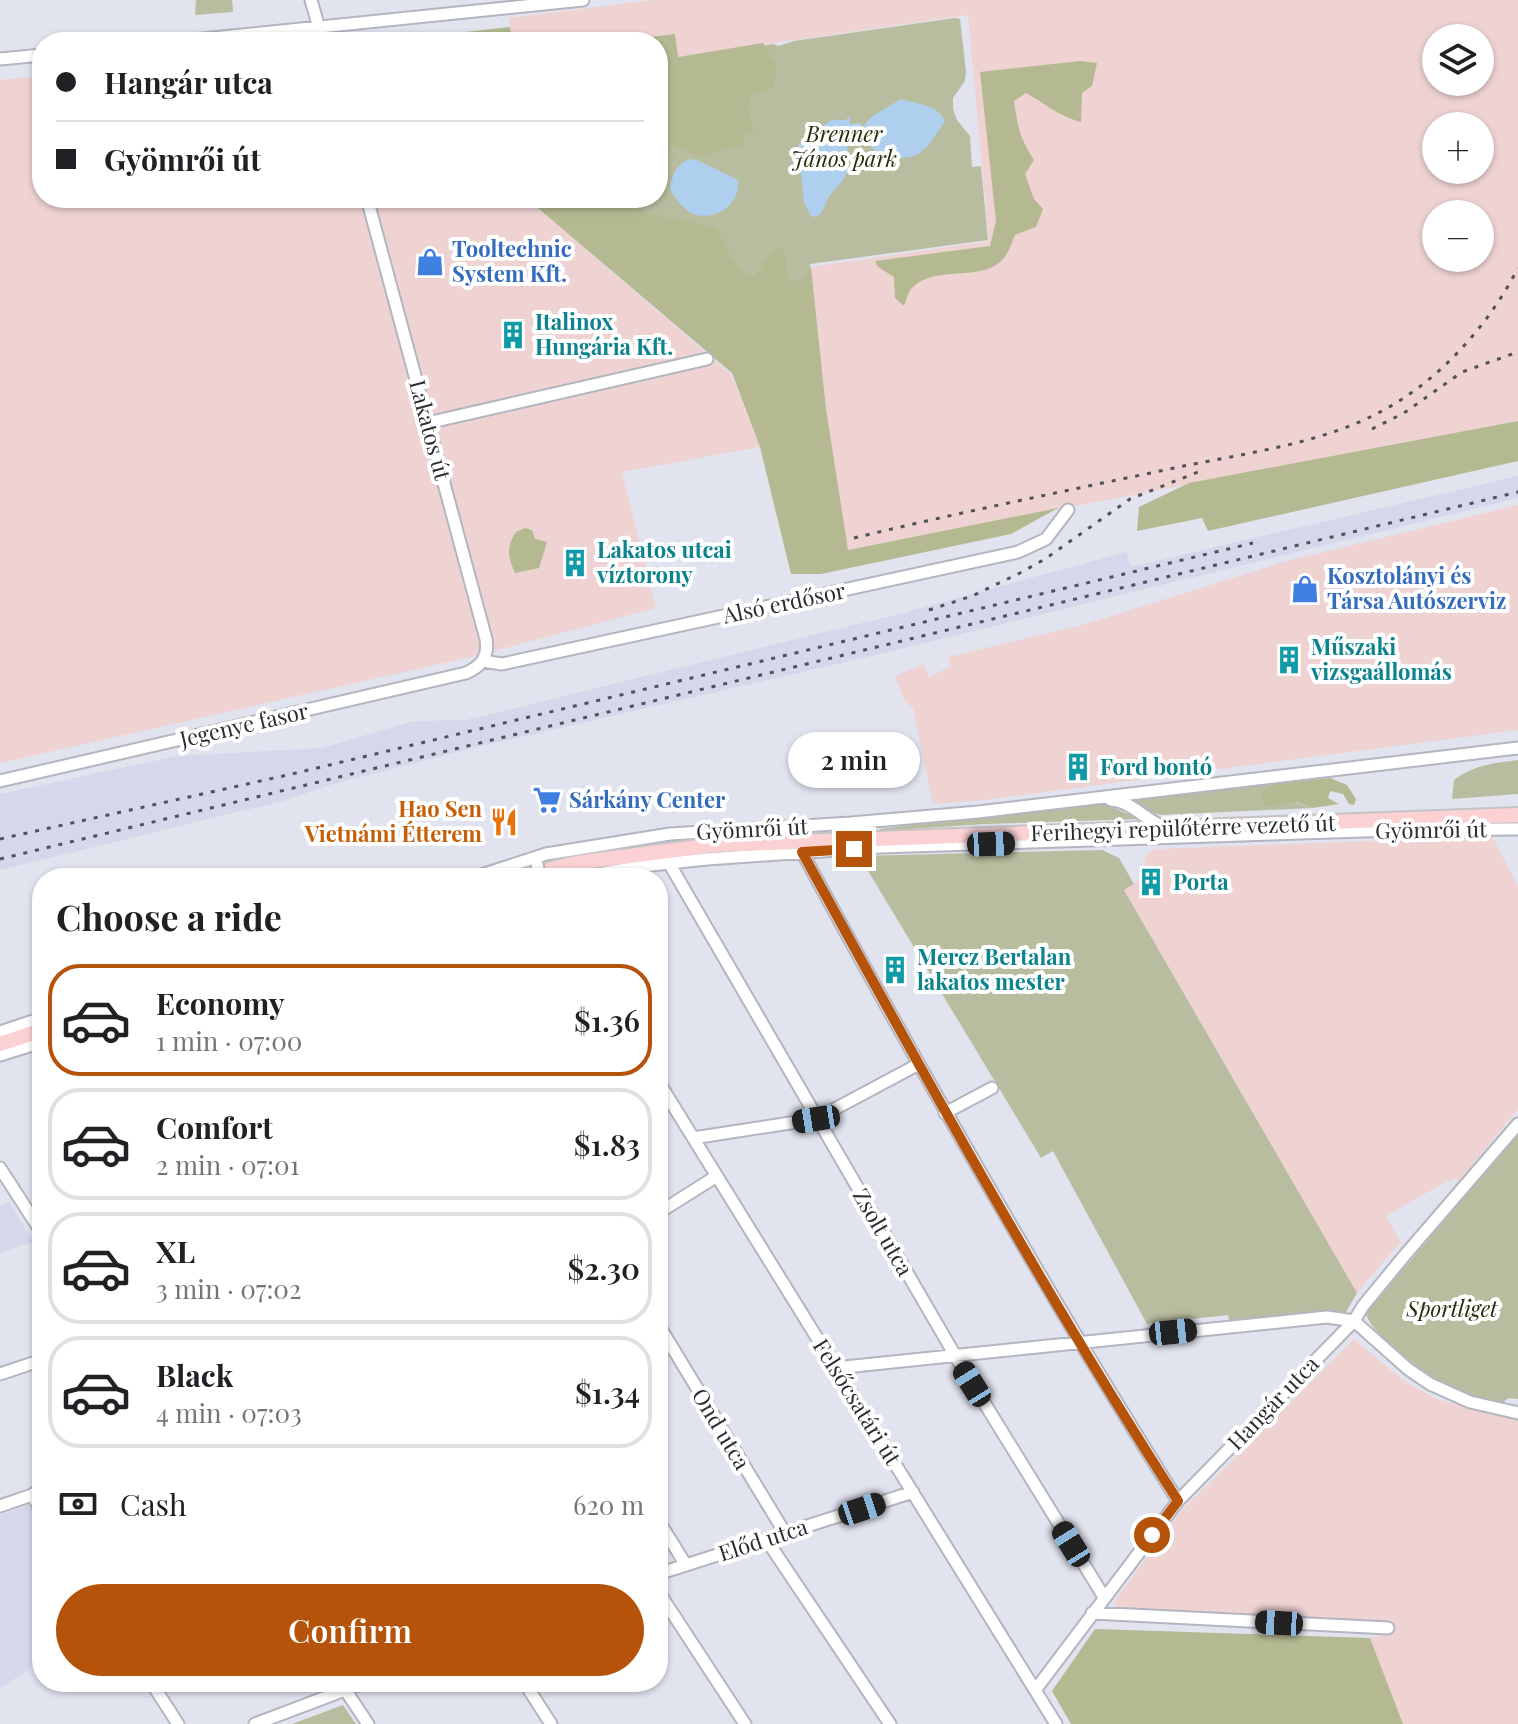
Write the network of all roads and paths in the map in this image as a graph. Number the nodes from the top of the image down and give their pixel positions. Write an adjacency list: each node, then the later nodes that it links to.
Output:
1 (311, 0): 3 (street)
2 (583, 0): 3 (street)
3 (319, 26): 4 (street); 5 (street)
4 (265, 32)
5 (320, 32)
6 (32, 56): 7 (street)
7 (0, 59)
8 (370, 208): 10 (street, Lakatos út)
9 (707, 359): 10 (street)
10 (427, 423): 12 (street, Lakatos út)
11 (1068, 510): 12 (street, Alsó erdősor)
12 (483, 661): 14 (street, Jegenye fasor)
13 (1518, 748): 15 (street, Gyömrői út)
14 (0, 781)
15 (1084, 800): 17 (street, Gyömrői út); 20 (street, Gyömrői út)
16 (1518, 815): 17 (main road, Ferihegyi repülőtérre vezető út)
17 (1170, 829): 24 (main road, Ferihegyi repülőtérre vezető út)
18 (1518, 829): 19 (street, Gyömrői út)
19 (802, 852): 21 (street, Gyömrői út); 32 (street)
20 (536, 860): 22 (street, Gyömrői út); 23 (street, bridge)
21 (669, 863): 25 (street, Gyömrői út); 36 (street, Zsolt utca)
22 (508, 868)
23 (538, 868)
24 (556, 868)
25 (638, 868)
26 (32, 1021): 27 (street)
27 (0, 1032)
28 (32, 1033): 29 (main road)
29 (0, 1044)
30 (32, 1045): 31 (street)
31 (0, 1055)
32 (917, 1065): 35 (street); 36 (street)
33 (992, 1088): 35 (street)
34 (668, 1097): 38 (street, Felsőcsatári út)
35 (945, 1113): 45 (street)
36 (816, 1119): 38 (street); 46 (street, Zsolt utca)
37 (1518, 1124): 43 (street, Hangár utca)
38 (693, 1138): 40 (street, Felsőcsatári út)
39 (0, 1168): 42 (street)
40 (717, 1176): 41 (street); 48 (street, Felsőcsatári út)
41 (668, 1207)
42 (32, 1218)
43 (1354, 1321): 45 (street); 50 (street); 53 (street, Hangár utca)
44 (668, 1340): 55 (street, Ond utca)
45 (1079, 1343): 46 (street); 53 (street)
46 (956, 1357): 48 (street); 60 (street, Zsolt utca)
47 (32, 1363): 49 (street)
48 (835, 1368): 51 (street, Felsőcsatári út)
49 (0, 1374)
50 (1518, 1413)
51 (913, 1492): 55 (street, Előd utca); 64 (street, Felsőcsatári út)
52 (32, 1494): 54 (street)
53 (1178, 1501): 60 (street, Hangár utca)
54 (0, 1506)
55 (785, 1533): 57 (street, Előd utca)
56 (668, 1536): 58 (street)
57 (766, 1539): 58 (street, Előd utca); 74 (street)
58 (686, 1565): 59 (street, Előd utca)
59 (668, 1571)
60 (1104, 1597): 62 (street, Hangár utca)
61 (668, 1606): 73 (street)
62 (1092, 1613): 63 (street); 64 (street, Hangár utca)
63 (1388, 1628)
64 (1036, 1689): 75 (street, Felsőcsatári út)
65 (157, 1692): 69 (street)
66 (329, 1692): 70 (street)
67 (347, 1692): 71 (street)
68 (530, 1692): 72 (street)
69 (178, 1724)
70 (255, 1724)
71 (368, 1724)
72 (551, 1724)
73 (745, 1724)
74 (890, 1724)
75 (1055, 1724)

